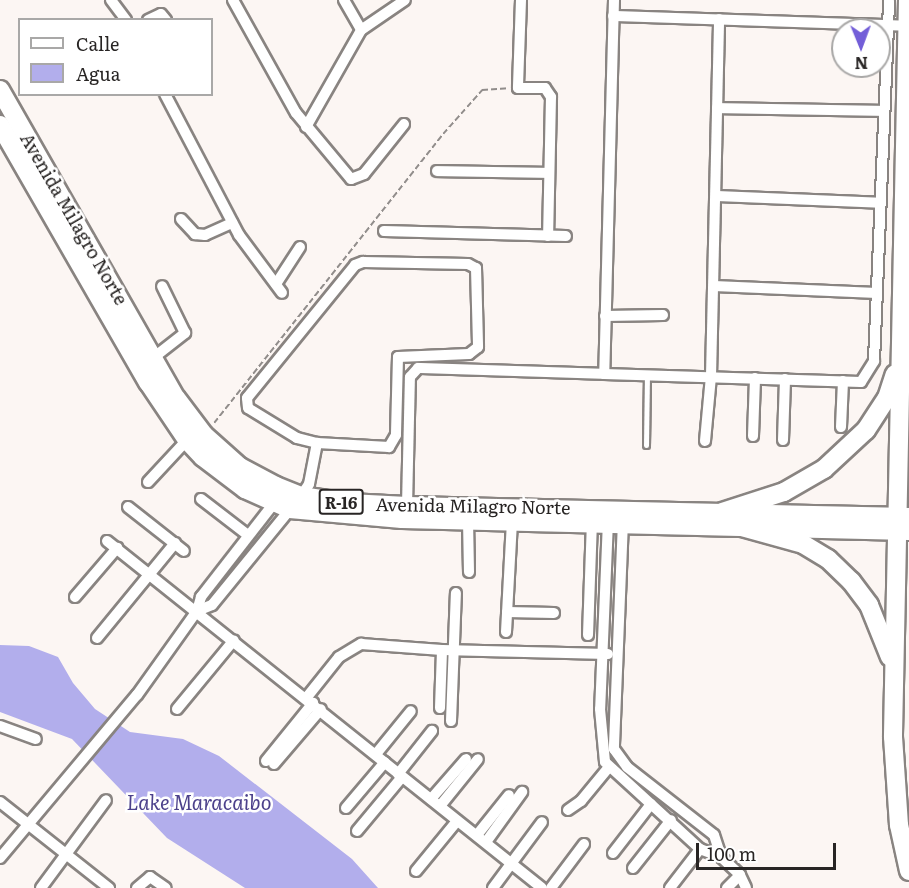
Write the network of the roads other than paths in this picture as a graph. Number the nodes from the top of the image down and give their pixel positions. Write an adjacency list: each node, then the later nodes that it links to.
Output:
1 (111, 0): 10 (street)
2 (233, 0): 24 (street)
3 (344, 0): 16 (street)
4 (405, 0): 16 (street)
5 (521, 0): 26 (street)
6 (614, 0): 9 (street)
7 (889, 0): 11 (street)
8 (908, 0): 15 (main road)
9 (613, 16): 12 (street); 40 (street)
10 (124, 18)
11 (888, 18)
12 (719, 19): 13 (street); 20 (street)
13 (831, 23)
14 (891, 25): 15 (street)
15 (908, 26): 42 (main road)
16 (361, 30): 24 (street)
17 (886, 78): 21 (street)
18 (0, 90): 27 (main road, Avenida Milagro Norte / R-16)
19 (166, 96): 31 (street)
20 (717, 108): 21 (street); 28 (street)
21 (884, 111): 29 (street)
22 (404, 124): 24 (street)
23 (0, 126): 27 (main road, Avenida Milagro Norte / R-16)
24 (306, 127)
25 (437, 171): 26 (street)
26 (549, 173): 33 (street)
27 (40, 178): 41 (main road, Avenida Milagro Norte / R-16); 51 (main road, Avenida Milagro Norte / R-16)
28 (716, 196): 29 (street); 37 (street)
29 (880, 203): 38 (street)
30 (180, 219): 31 (street)
31 (232, 223): 35 (street)
32 (384, 231): 33 (street)
33 (548, 236): 34 (street)
34 (566, 236)
35 (300, 247)
36 (162, 286): 41 (street)
37 (714, 286): 38 (street); 45 (street)
38 (877, 293): 48 (street)
39 (663, 315): 40 (street)
40 (605, 316): 43 (street)
41 (153, 358): 51 (main road, Avenida Milagro Norte / R-16)
42 (901, 358): 57 (main road); 62 (main road)
43 (604, 374): 44 (street); 60 (street)
44 (647, 374): 45 (street); 55 (lane)
45 (711, 376): 46 (street); 53 (street)
46 (755, 378): 47 (street); 50 (street)
47 (785, 379): 48 (street); 52 (street)
48 (843, 381): 49 (street)
49 (841, 427)
50 (753, 436)
51 (196, 438): 56 (street); 59 (main road, Avenida Milagro Norte / R-16)
52 (783, 440)
53 (705, 441)
54 (317, 443): 54 (street); 59 (street)
55 (646, 445)
56 (148, 482)
57 (903, 498): 66 (main road)
58 (201, 499): 68 (street)
59 (288, 499): 60 (main road, Avenida Milagro Norte / R-16); 64 (main road, Avenida Milagro Norte / R-16); 68 (street); 79 (street)
60 (407, 506): 63 (main road, Avenida Milagro Norte / R-16)
61 (128, 507): 70 (street)
62 (722, 512): 63 (main road, Avenida Milagro Norte / R-16); 66 (main road, Avenida Milagro Norte / R-16)
63 (611, 518): 65 (main road, Avenida Milagro Norte / R-16); 67 (main road, Avenida Milagro Norte / R-16); 73 (street); 74 (street); 89 (street)
64 (468, 520): 65 (main road, Avenida Milagro Norte / R-16); 75 (street)
65 (512, 521): 80 (street)
66 (903, 524): 67 (main road, Avenida Milagro Norte / R-16); 90 (main road)
67 (742, 527): 90 (main road)
68 (248, 536): 79 (street)
69 (106, 541): 71 (street)
70 (174, 543): 72 (street); 76 (street)
71 (117, 548): 76 (street); 78 (street)
72 (184, 551)
73 (591, 556): 74 (street); 83 (street)
74 (607, 556): 88 (street)
75 (468, 572)
76 (149, 574): 79 (street); 84 (street)
77 (456, 593): 87 (street)
78 (75, 597)
79 (197, 611): 85 (street); 116 (street)
80 (507, 612): 81 (street); 82 (street)
81 (554, 613)
82 (506, 632)
83 (588, 635)
84 (97, 638)
85 (234, 640): 91 (street); 93 (street)
86 (442, 650): 87 (street); 91 (street); 92 (street)
87 (455, 650): 88 (street); 95 (street)
88 (603, 654): 89 (street); 104 (street)
89 (617, 654): 124 (street)
90 (894, 670): 129 (main road)
91 (314, 703): 99 (street); 103 (street)
92 (440, 708)
93 (177, 709)
94 (411, 711): 99 (street)
95 (451, 721)
96 (0, 726): 98 (street)
97 (432, 731): 105 (street)
98 (36, 739)
99 (376, 754): 102 (street)
100 (466, 759): 110 (street)
101 (478, 759): 110 (street)
102 (385, 762): 105 (street); 112 (street)
103 (270, 763)
104 (609, 767): 111 (street); 113 (street)
105 (400, 776): 110 (street); 118 (street)
106 (522, 792): 119 (street)
107 (509, 795): 119 (street)
108 (106, 800): 122 (street)
109 (0, 802): 116 (street)
110 (436, 802): 115 (street)
111 (651, 804): 114 (street); 123 (street)
112 (346, 808)
113 (568, 810)
114 (671, 820): 121 (street); 127 (street)
115 (457, 821): 119 (street); 128 (street)
116 (29, 822): 122 (street); 125 (street)
117 (542, 822): 126 (street)
118 (357, 831)
119 (481, 839): 126 (street)
120 (584, 844): 136 (street)
121 (700, 849): 124 (street); 137 (street)
122 (65, 853): 131 (street); 132 (street)
123 (613, 853)
124 (722, 856): 130 (street)
125 (0, 858)
126 (512, 864): 135 (street); 136 (street)
127 (633, 868)
128 (416, 871)
129 (909, 871)
130 (740, 874): 138 (street); 139 (street)
131 (40, 888)
132 (109, 888)
133 (136, 888): 134 (street)
134 (166, 888)
135 (493, 888)
136 (543, 888)
137 (670, 888)
138 (727, 888)
139 (746, 888)

